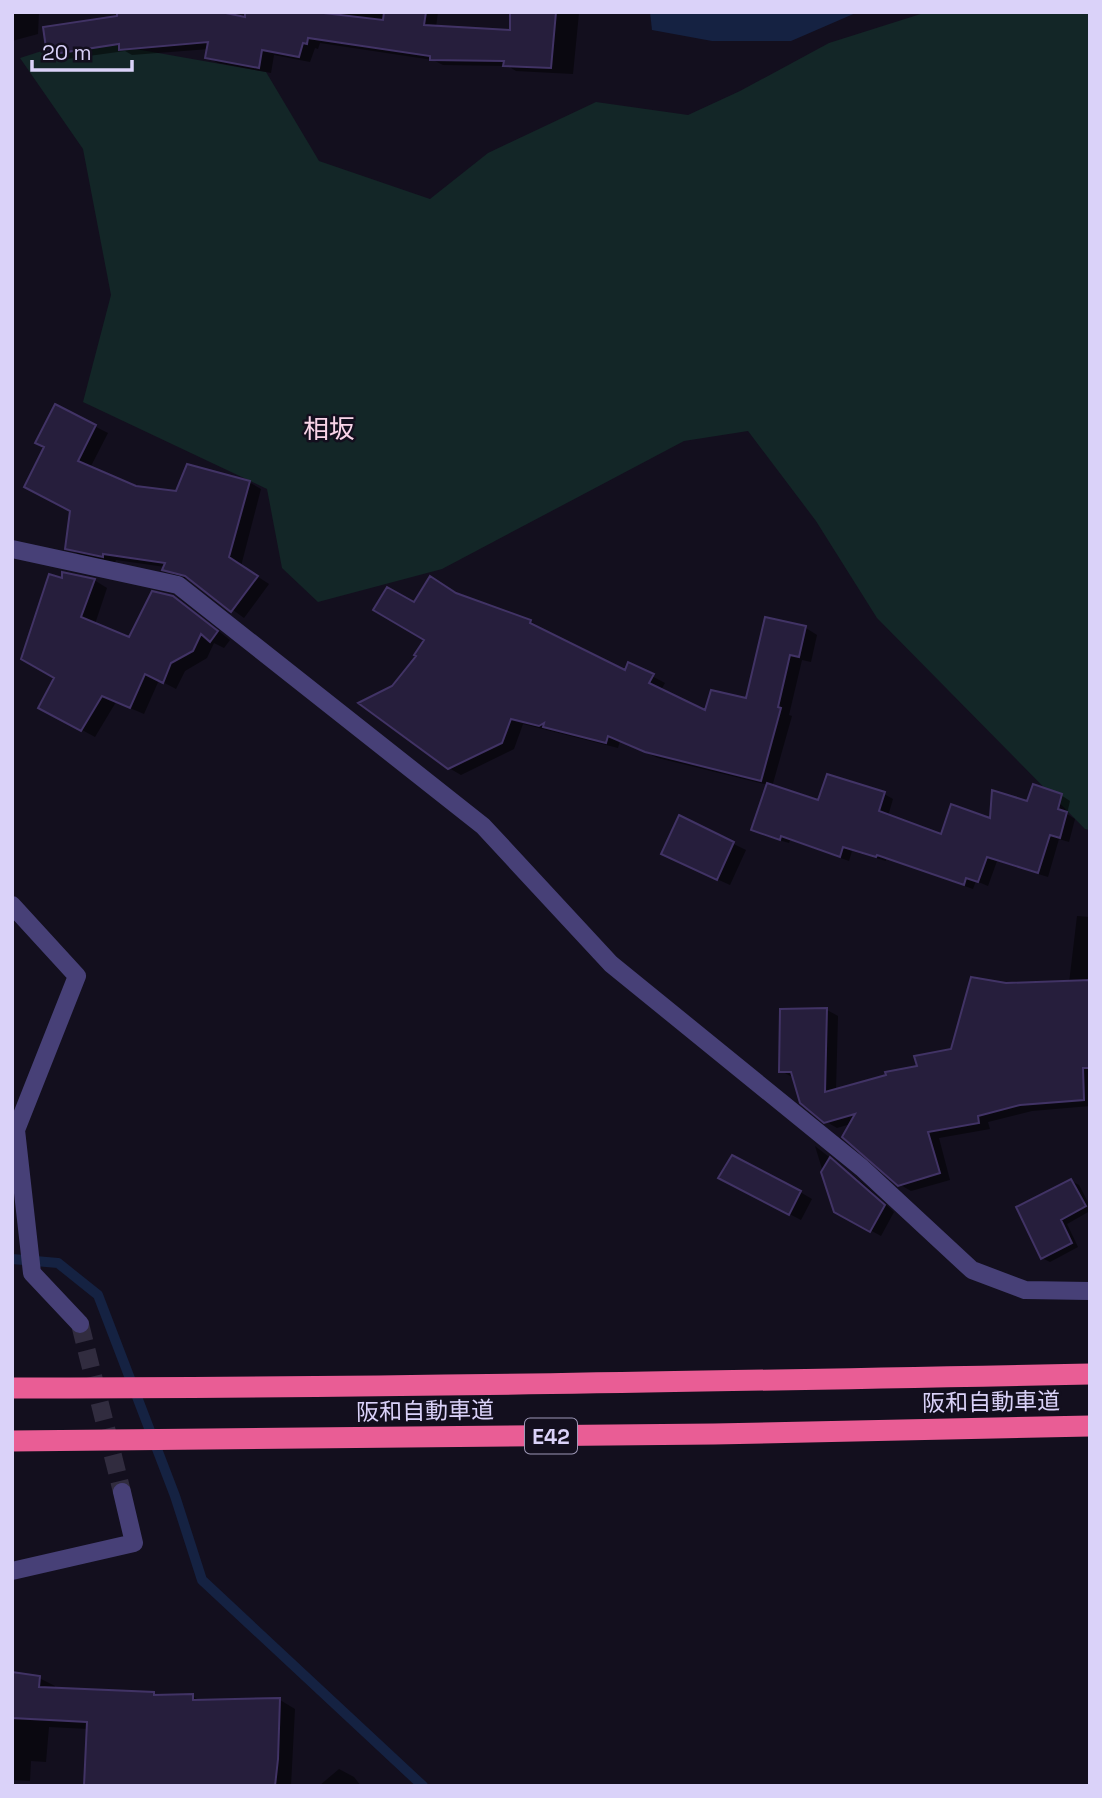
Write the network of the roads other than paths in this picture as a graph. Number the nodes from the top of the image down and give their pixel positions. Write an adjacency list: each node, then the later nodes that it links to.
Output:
1 (12, 549): 3 (street)
2 (12, 905): 4 (street)
3 (1090, 1291)
4 (80, 1324)
5 (1090, 1374): 6 (highway, 阪和自動車道)
6 (12, 1388)
7 (1090, 1426): 8 (highway, 阪和自動車道 / E42)
8 (12, 1441)
9 (122, 1492): 10 (street)
10 (12, 1571)

